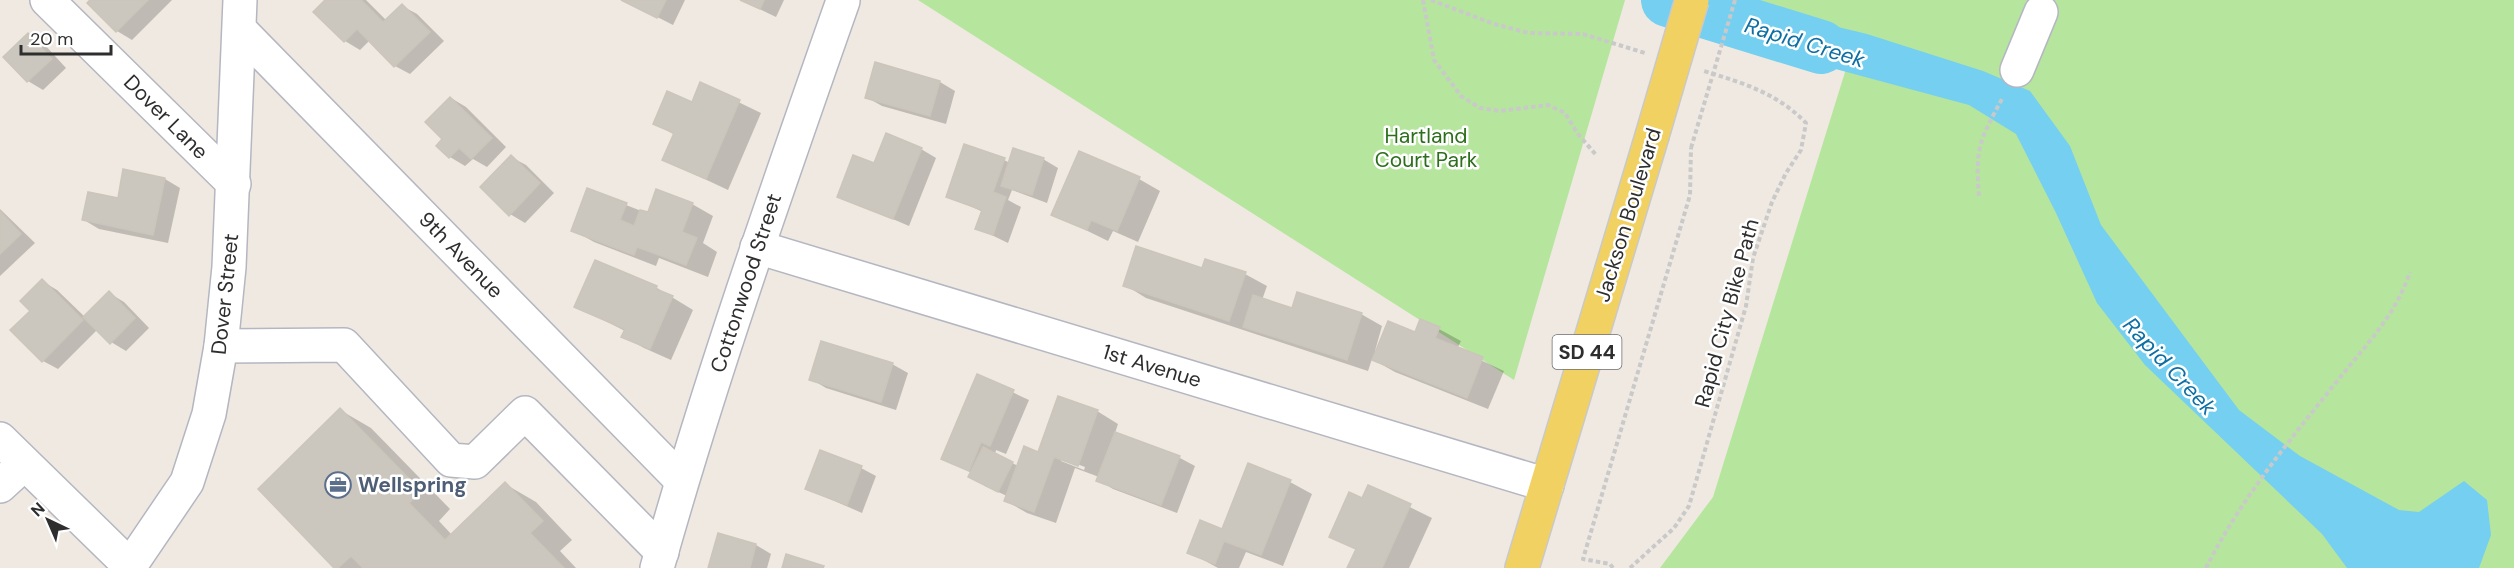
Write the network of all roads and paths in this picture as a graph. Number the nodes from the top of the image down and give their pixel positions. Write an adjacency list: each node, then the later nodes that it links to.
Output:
1 (47, 0): 13 (street, Dover Lane)
2 (1423, 0): 12 (path)
3 (1431, 0): 9 (path)
4 (1692, 0): 21 (main road, Jackson Boulevard / SD 44, bridge)
5 (1735, 0): 26 (path, bridge)
6 (843, 1): 15 (street, Cottonwood Street)
7 (2041, 12): 11 (street)
8 (240, 15): 13 (street, Dover Street); 20 (street, 9th Avenue)
9 (1650, 54)
10 (1694, 68): 27 (path, Rapid City Bike Path)
11 (2017, 70): 14 (path)
12 (1597, 156)
13 (234, 184): 17 (street, Dover Street)
14 (1979, 196)
15 (757, 247): 20 (street, Cottonwood Street); 21 (street, 1st Avenue)
16 (2410, 272): 28 (path)
17 (221, 346): 23 (street); 24 (street, Dover Street)
18 (0, 439): 19 (street)
19 (24, 464): 22 (street); 24 (street)
20 (681, 480): 23 (street, Cottonwood Street)
21 (1547, 485): 25 (main road, Jackson Boulevard / SD 44)
22 (0, 486)
23 (659, 560)
24 (131, 567)
25 (1522, 568)
26 (1613, 568)
27 (1630, 568)
28 (2206, 568)

